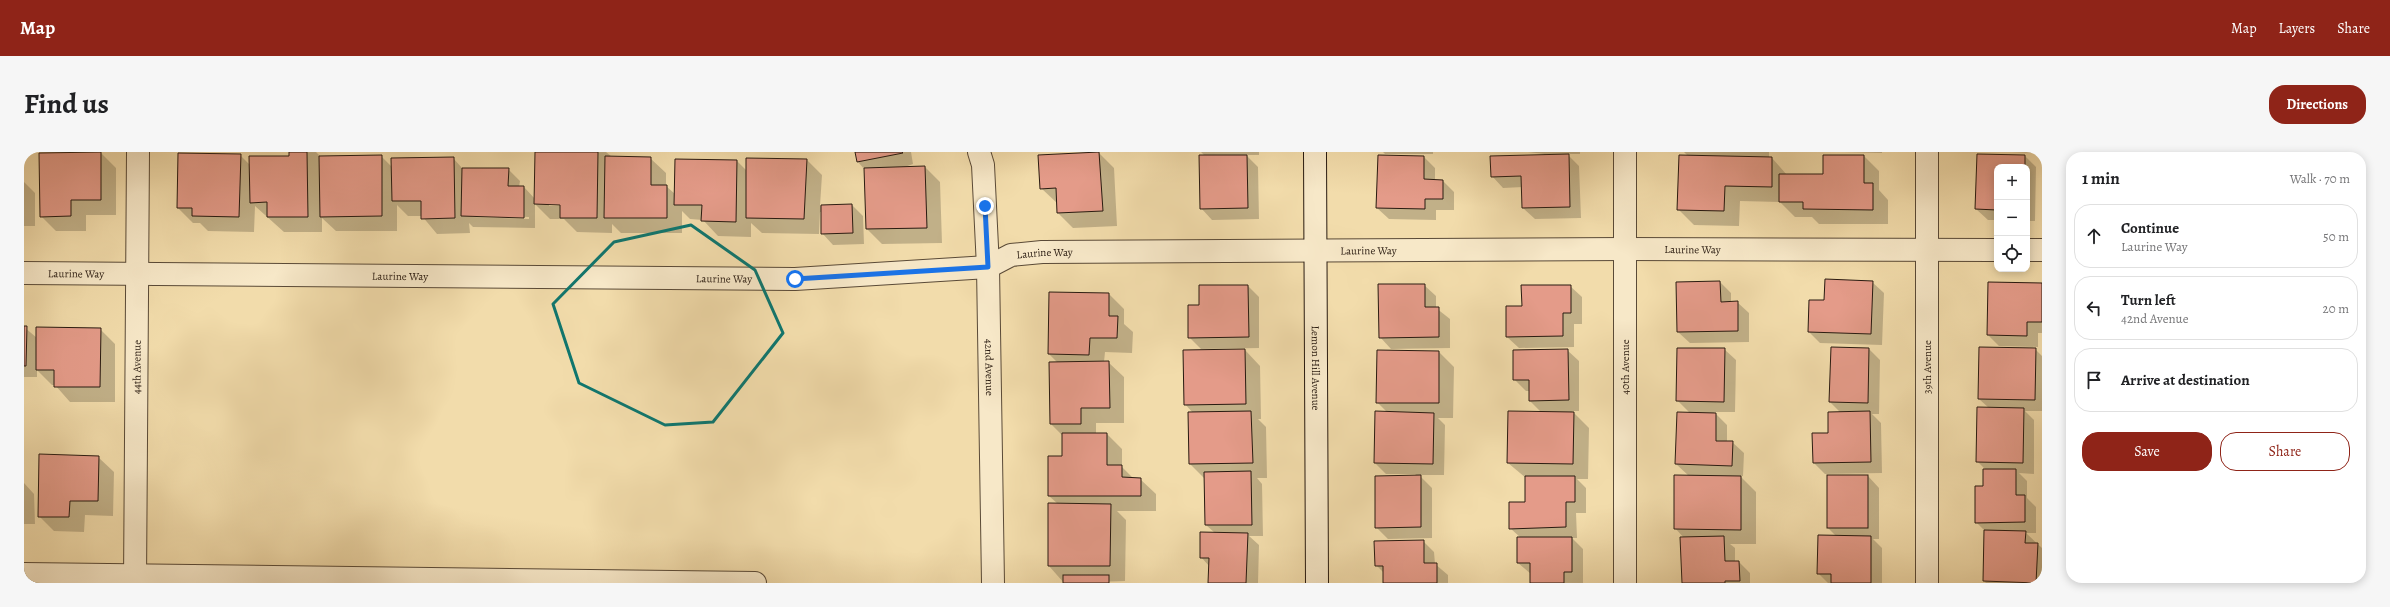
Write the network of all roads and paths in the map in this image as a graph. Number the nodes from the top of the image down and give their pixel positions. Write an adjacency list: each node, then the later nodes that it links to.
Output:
1 (138, 152): 14 (street, 44th Avenue)
2 (979, 152): 12 (street, 42nd Avenue)
3 (1315, 152): 7 (street, Lemon Hill Avenue)
4 (1625, 152): 6 (street, 40th Avenue)
5 (1927, 152): 8 (street, 39th Avenue)
6 (1625, 249): 7 (street, Laurine Way); 8 (street, Laurine Way); 20 (street, 40th Avenue)
7 (1316, 250): 12 (street, Laurine Way); 19 (street, Lemon Hill Avenue)
8 (1927, 250): 9 (street, Laurine Way); 21 (street, 39th Avenue)
9 (1994, 250)
10 (2030, 250): 11 (street)
11 (2042, 250)
12 (988, 267): 14 (street, Laurine Way); 18 (street, 42nd Avenue)
13 (24, 273): 14 (street, Laurine Way)
14 (138, 274): 16 (street, 44th Avenue)
15 (24, 574): 16 (street)
16 (135, 579): 17 (street)
17 (755, 583)
18 (993, 583)
19 (1317, 583)
20 (1625, 583)
21 (1927, 583)

